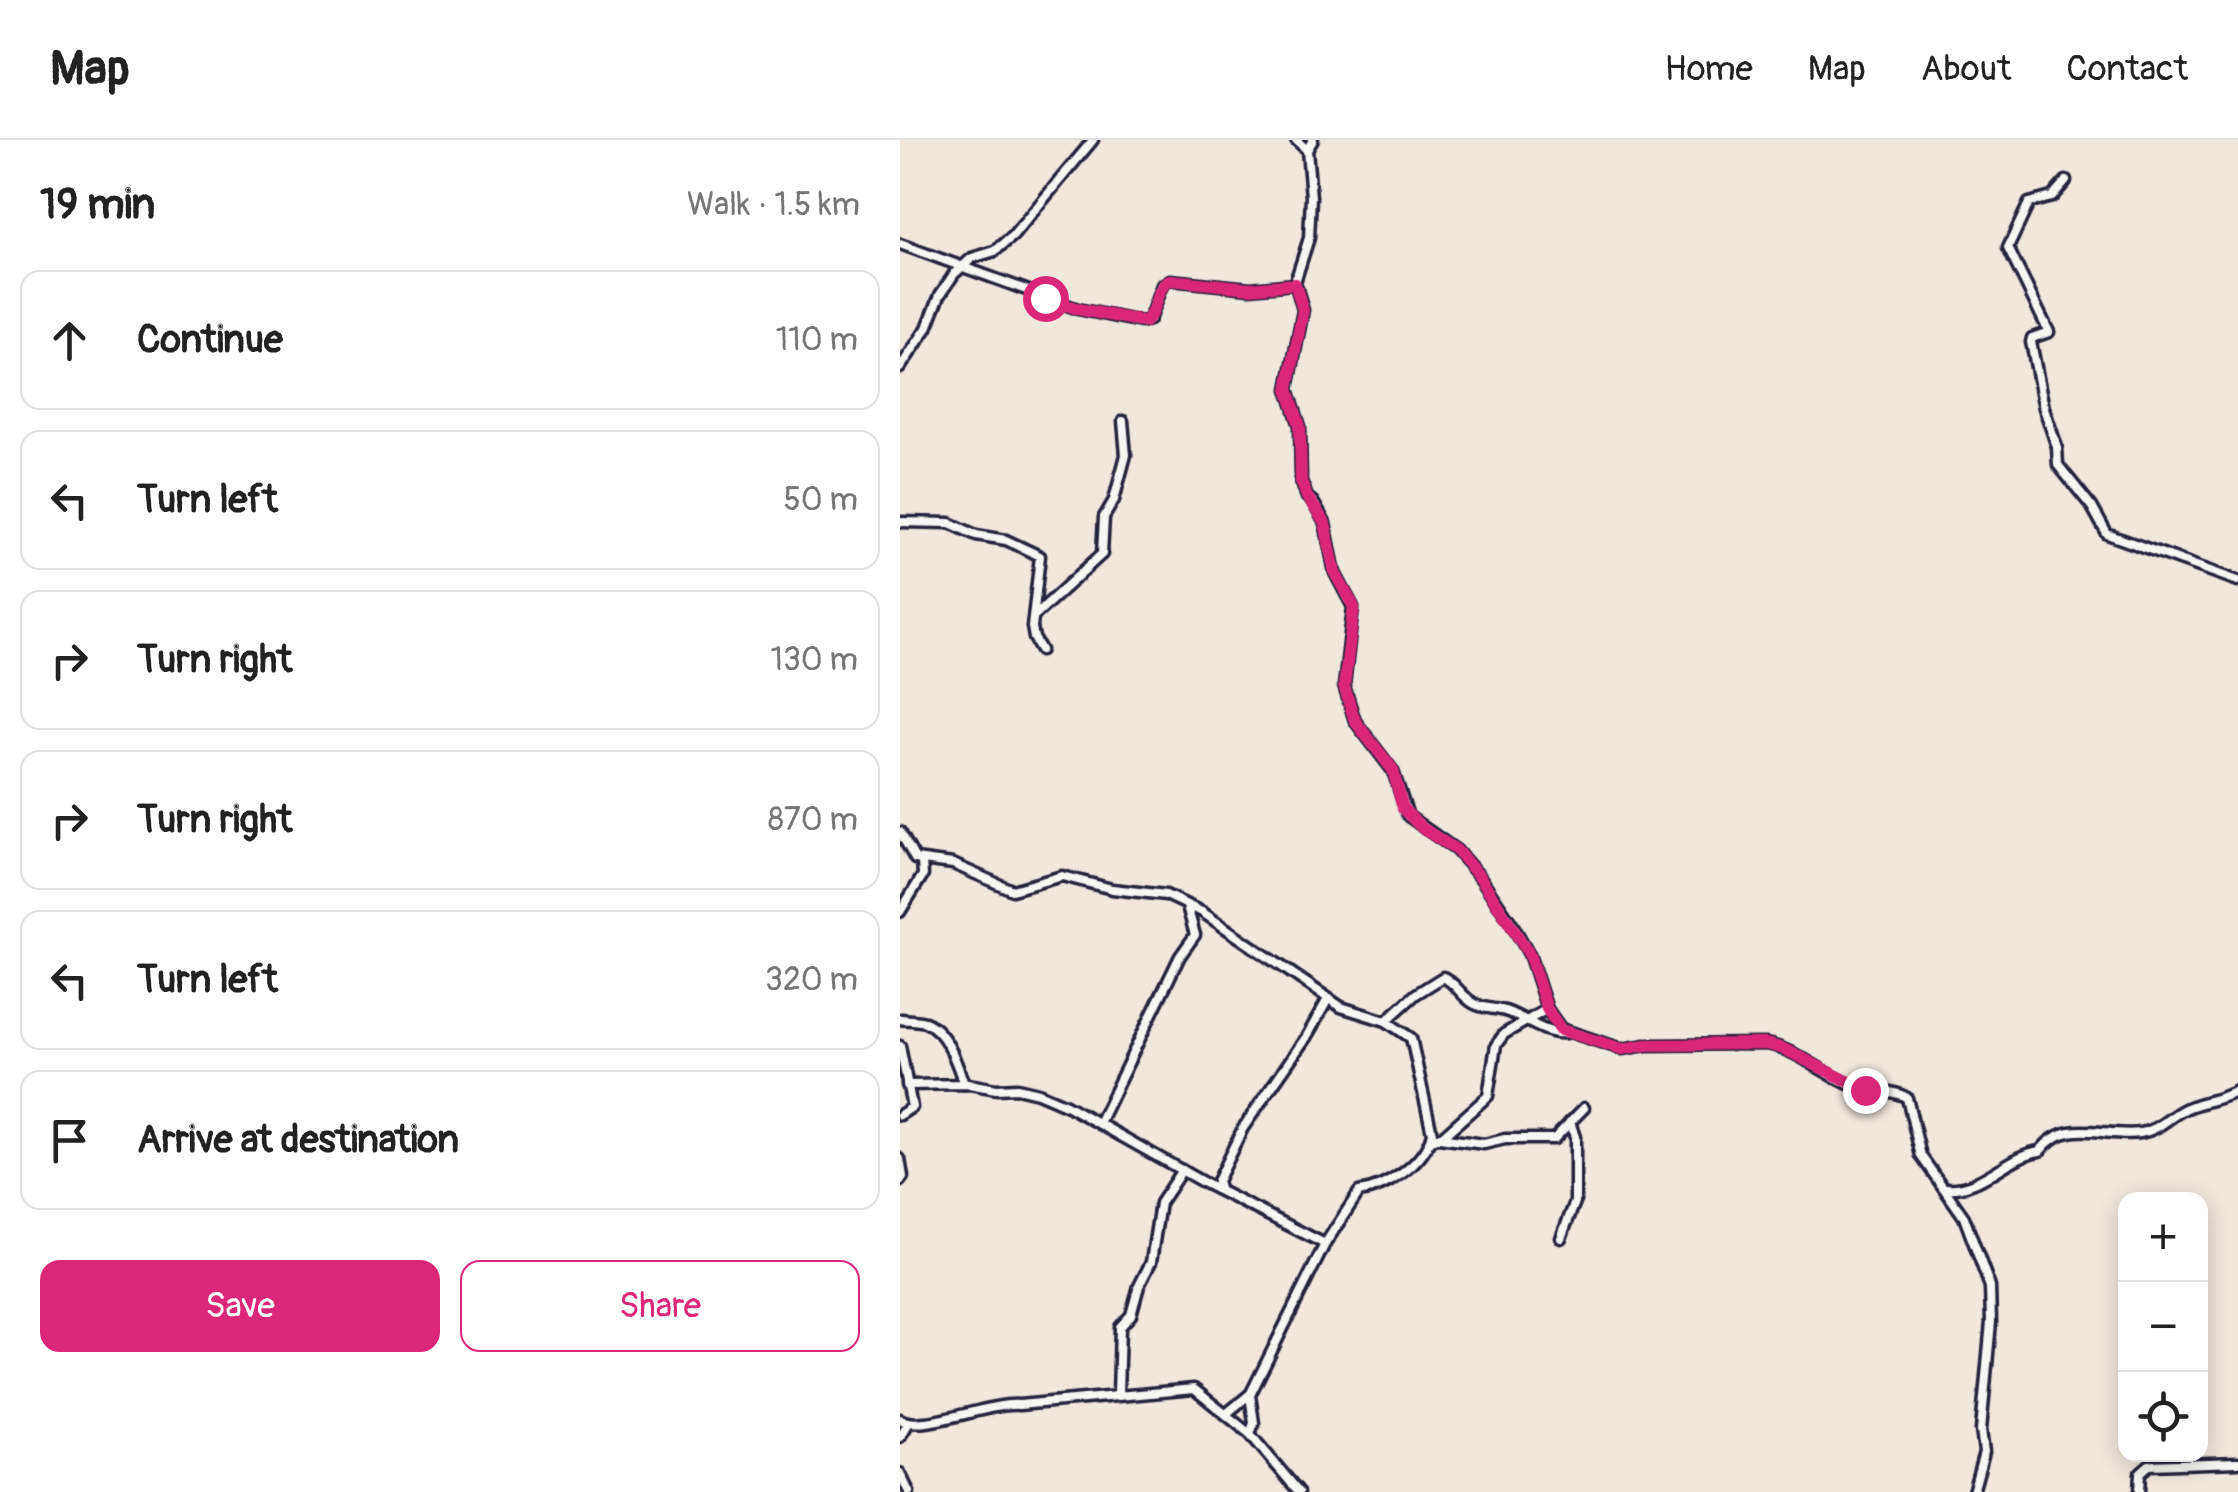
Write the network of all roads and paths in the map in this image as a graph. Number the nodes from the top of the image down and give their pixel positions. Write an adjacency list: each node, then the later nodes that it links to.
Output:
1 (1093, 140): 7 (street)
2 (1296, 140): 4 (street)
3 (1313, 140): 4 (street)
4 (1306, 150): 8 (street)
5 (2066, 181): 12 (street)
6 (900, 244): 7 (street)
7 (961, 268): 8 (street); 9 (street)
8 (1295, 284): 20 (street)
9 (900, 368)
10 (1123, 421): 13 (street)
11 (900, 522): 13 (street)
12 (2238, 581)
13 (1034, 616): 14 (street)
14 (1041, 650)
15 (900, 832): 16 (street)
16 (922, 862): 17 (street); 18 (street)
17 (1187, 906): 19 (street); 33 (street)
18 (900, 912)
19 (1328, 1000): 22 (street); 38 (street)
20 (1547, 1009): 23 (street); 24 (street)
21 (900, 1019): 27 (street)
22 (1386, 1021): 23 (street); 34 (street)
23 (1528, 1021): 24 (street); 34 (street)
24 (1566, 1032): 39 (street)
25 (900, 1046): 26 (street)
26 (901, 1059): 28 (street)
27 (964, 1084): 28 (street); 33 (street)
28 (906, 1085): 31 (street)
29 (2238, 1090): 39 (street)
30 (1584, 1108): 32 (street)
31 (900, 1115)
32 (1570, 1122): 34 (street); 40 (street)
33 (1099, 1123): 36 (street)
34 (1435, 1139): 41 (street)
35 (900, 1158): 37 (street)
36 (1182, 1170): 38 (street); 42 (street)
37 (900, 1181)
38 (1215, 1185): 41 (street)
39 (1945, 1187): 52 (street)
40 (1561, 1238)
41 (1325, 1244): 43 (street)
42 (1118, 1394): 44 (street); 45 (street)
43 (1250, 1395): 44 (street); 46 (street)
44 (1226, 1414): 46 (street)
45 (904, 1421): 47 (street)
46 (1250, 1434): 51 (street)
47 (900, 1437)
48 (2238, 1462): 53 (street)
49 (900, 1473): 50 (street)
50 (909, 1492)
51 (1299, 1492)
52 (1973, 1492)
53 (2138, 1492)

